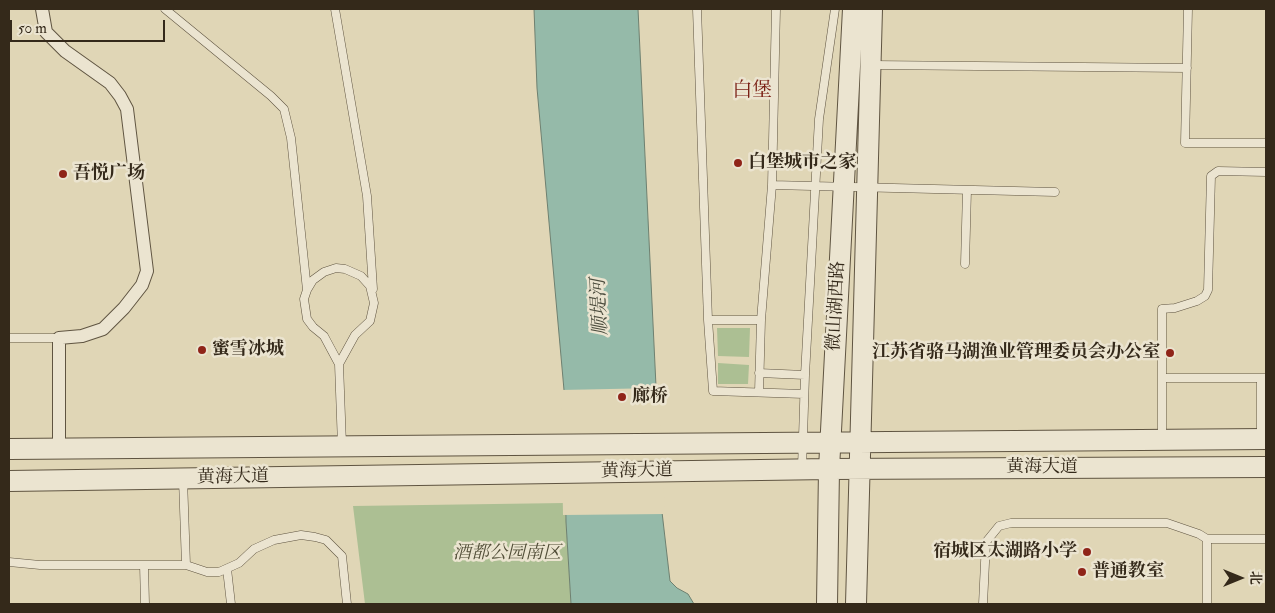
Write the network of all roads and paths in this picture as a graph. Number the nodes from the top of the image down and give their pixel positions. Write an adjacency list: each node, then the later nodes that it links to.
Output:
1 (42, 9): 27 (street)
2 (165, 9): 22 (lane)
3 (335, 9): 23 (lane)
4 (697, 9): 24 (lane)
5 (776, 9): 15 (lane)
6 (835, 9): 16 (lane)
7 (853, 9): 10 (street, 微山湖西路)
8 (872, 9): 11 (street, 微山湖西路)
9 (1188, 9): 12 (lane)
10 (850, 65): 11 (lane); 17 (street, 微山湖西路)
11 (870, 65): 12 (lane); 18 (street, 微山湖西路)
12 (1187, 68): 13 (lane)
13 (1266, 143)
14 (1266, 172): 31 (lane)
15 (772, 185): 16 (lane); 25 (lane)
16 (815, 186): 17 (lane); 30 (lane)
17 (844, 187): 18 (lane); 38 (street, 微山湖西路)
18 (867, 188): 19 (lane); 39 (street, 微山湖西路)
19 (967, 190): 20 (lane); 21 (lane)
20 (1055, 192)
21 (965, 264)
22 (307, 290): 23 (lane); 28 (lane)
23 (373, 294): 28 (lane)
24 (708, 320): 25 (lane); 33 (lane)
25 (762, 320): 29 (lane)
26 (9, 338): 27 (lane)
27 (59, 338): 41 (street)
28 (339, 364): 40 (lane)
29 (759, 374): 30 (lane); 33 (lane)
30 (805, 375): 34 (lane)
31 (1162, 378): 32 (lane); 36 (lane)
32 (1263, 378): 35 (lane)
33 (759, 392): 34 (lane)
34 (804, 394): 37 (lane)
35 (1263, 439): 36 (street, 黄海大道)
36 (1162, 440): 39 (street, 黄海大道)
37 (802, 441): 38 (street, 黄海大道); 40 (street, 黄海大道); 44 (lane)
38 (830, 441): 39 (street, 黄海大道); 45 (street, 微山湖西路)
39 (861, 443): 46 (street, 微山湖西路)
40 (342, 446): 41 (street, 黄海大道)
41 (59, 448): 42 (street, 黄海大道)
42 (9, 449)
43 (1266, 467): 46 (street, 黄海大道)
44 (802, 469): 45 (street, 黄海大道); 47 (street, 黄海大道)
45 (829, 469): 46 (street, 黄海大道); 58 (street, 微山湖西路)
46 (860, 469): 59 (street, 微山湖西路)
47 (183, 479): 48 (street, 黄海大道); 53 (lane)
48 (9, 481)
49 (1206, 539): 50 (lane); 60 (lane); 61 (lane)
50 (1266, 540)
51 (9, 562): 52 (lane)
52 (144, 565): 53 (lane); 55 (lane)
53 (186, 565): 54 (lane)
54 (228, 568): 56 (lane); 57 (lane)
55 (145, 604)
56 (231, 604)
57 (347, 604)
58 (827, 604)
59 (856, 604)
60 (983, 604)
61 (1207, 604)

